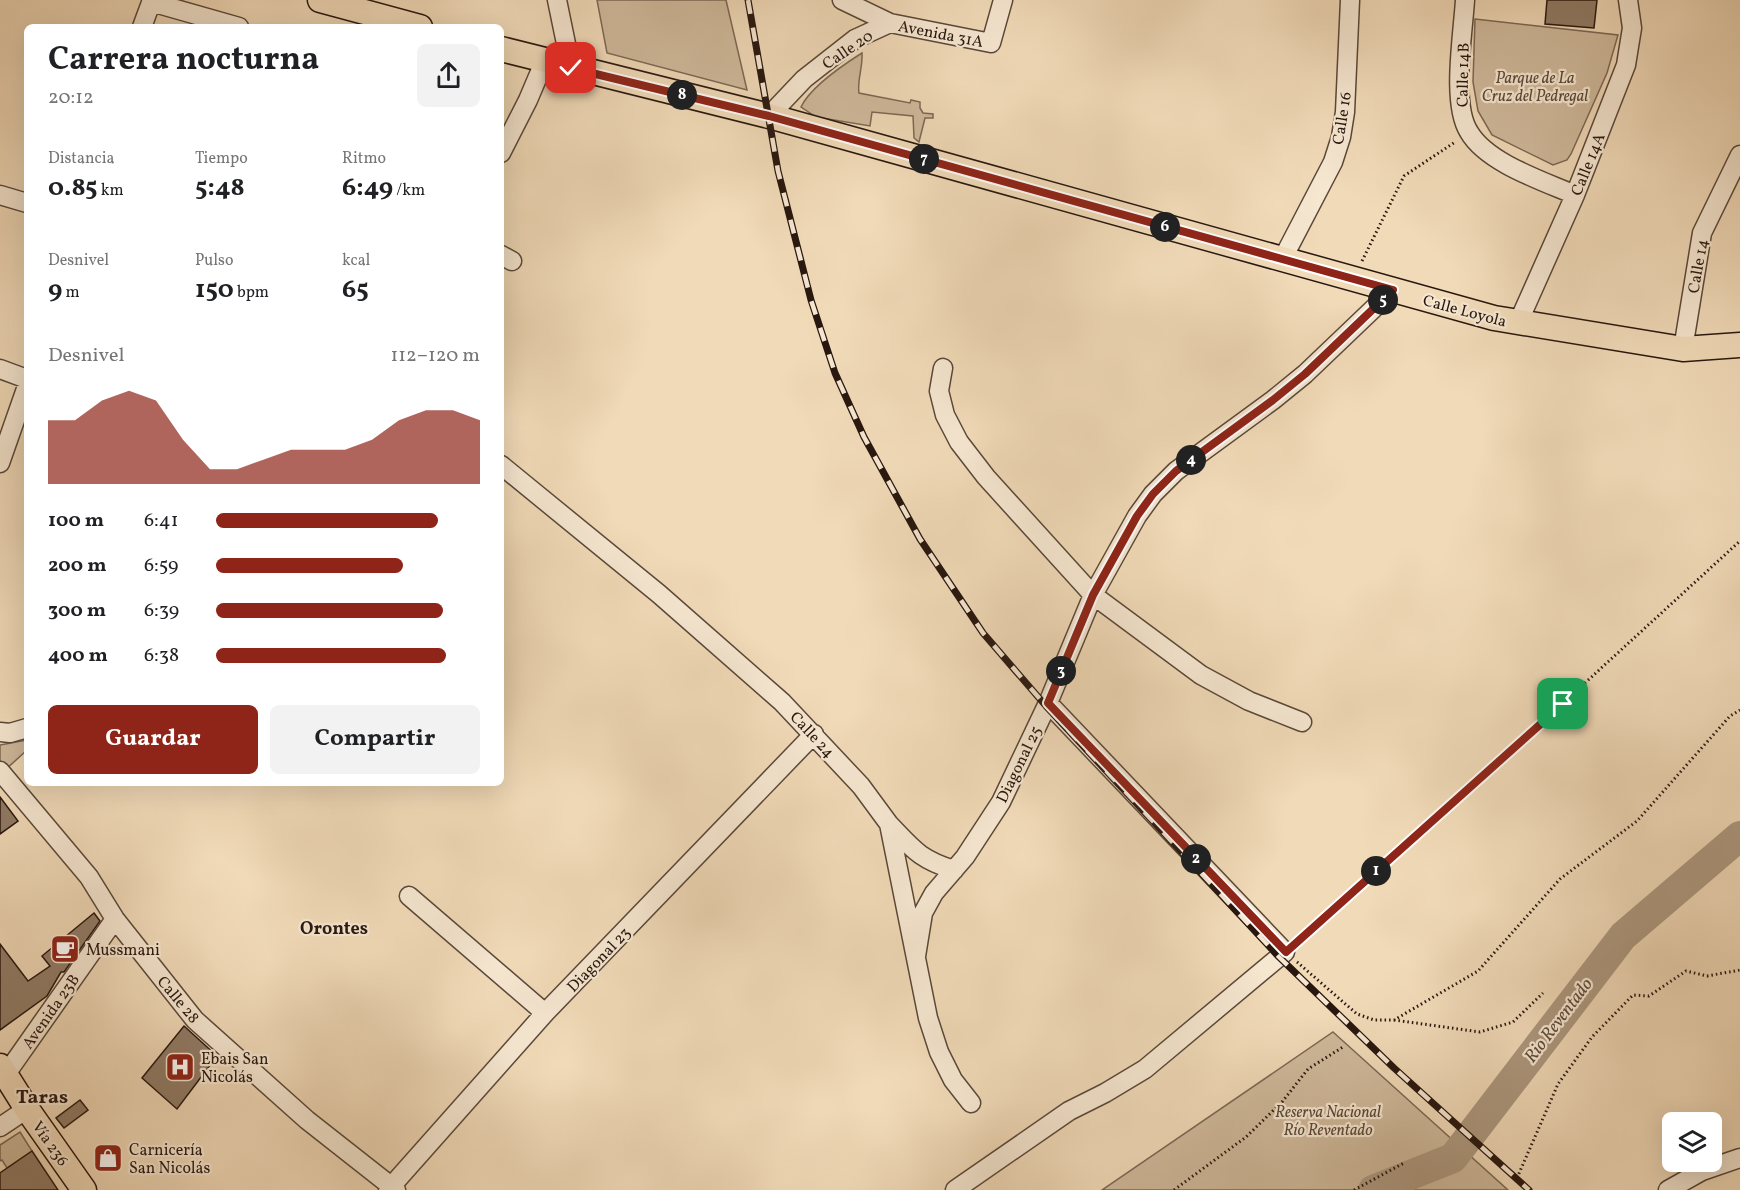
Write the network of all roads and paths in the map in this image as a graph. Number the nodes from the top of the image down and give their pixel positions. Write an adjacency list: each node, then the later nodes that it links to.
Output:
1 (320, 0): 9 (main road)
2 (557, 0): 16 (street)
3 (842, 0): 10 (street, Calle 20)
4 (1003, 0): 10 (street, Avenida 31A)
5 (1350, 0): 24 (street, Calle 16)
6 (1465, 0): 18 (street, Calle 14B)
7 (1628, 0): 22 (street, Calle 14A)
8 (151, 1): 11 (street); 12 (street)
9 (377, 21): 13 (main road)
10 (890, 23): 17 (street, Calle 20)
11 (143, 24)
12 (229, 24)
13 (398, 24)
14 (504, 50): 15 (main road, Calle Loyola)
15 (545, 60): 16 (main road, Calle Loyola); 19 (street)
16 (571, 68): 17 (main road, Calle Loyola)
17 (769, 116): 24 (main road, Calle Loyola)
18 (1469, 133): 22 (street, Calle 14B); 25 (path)
19 (504, 147)
20 (1740, 155): 29 (street, Calle 14)
21 (0, 195): 23 (street)
22 (1575, 195): 27 (street, Calle 14A)
23 (24, 202)
24 (1282, 260): 25 (main road, Calle Loyola)
25 (1353, 279): 26 (main road, Calle Loyola)
26 (1393, 290): 27 (main road, Calle Loyola); 37 (street, Diagonal 25)
27 (1518, 323): 29 (main road, Calle Loyola)
28 (1740, 345): 29 (main road, Calle Loyola)
29 (1683, 349)
30 (943, 368): 37 (street)
31 (0, 369): 32 (street)
32 (24, 378)
33 (24, 395): 34 (street)
34 (0, 463)
35 (504, 467): 43 (street, Calle 24)
36 (1740, 541): 49 (path)
37 (1093, 595): 38 (street, Diagonal 25); 40 (street)
38 (1048, 703): 46 (street, Diagonal 25); 49 (street)
39 (1740, 710): 54 (path)
40 (1302, 722)
41 (24, 729): 42 (street)
42 (0, 732)
43 (814, 734): 45 (street, Calle 24); 53 (street, Diagonal 23)
44 (0, 771): 48 (street, Calle 28)
45 (889, 824): 46 (street); 50 (street, Calle 24)
46 (954, 870): 50 (street, Diagonal 25)
47 (409, 896): 53 (street)
48 (115, 919): 56 (street, Avenida 23B); 63 (street, Calle 28)
49 (1282, 955): 54 (path); 65 (street)
50 (916, 956): 57 (street, Calle 24)
51 (1740, 970): 62 (path)
52 (1543, 993): 54 (path)
53 (545, 1013): 63 (street, Diagonal 23)
54 (1394, 1020)
55 (1343, 1047): 66 (path)
56 (3, 1070): 58 (main road, Vía 236)
57 (971, 1103)
58 (27, 1109): 59 (street); 64 (main road, Vía 236)
59 (0, 1128)
60 (1740, 1158): 68 (street)
61 (1404, 1163): 67 (path)
62 (1517, 1178)
63 (392, 1189)
64 (84, 1190)
65 (955, 1190)
66 (1174, 1190)
67 (1354, 1190)
68 (1668, 1190)

